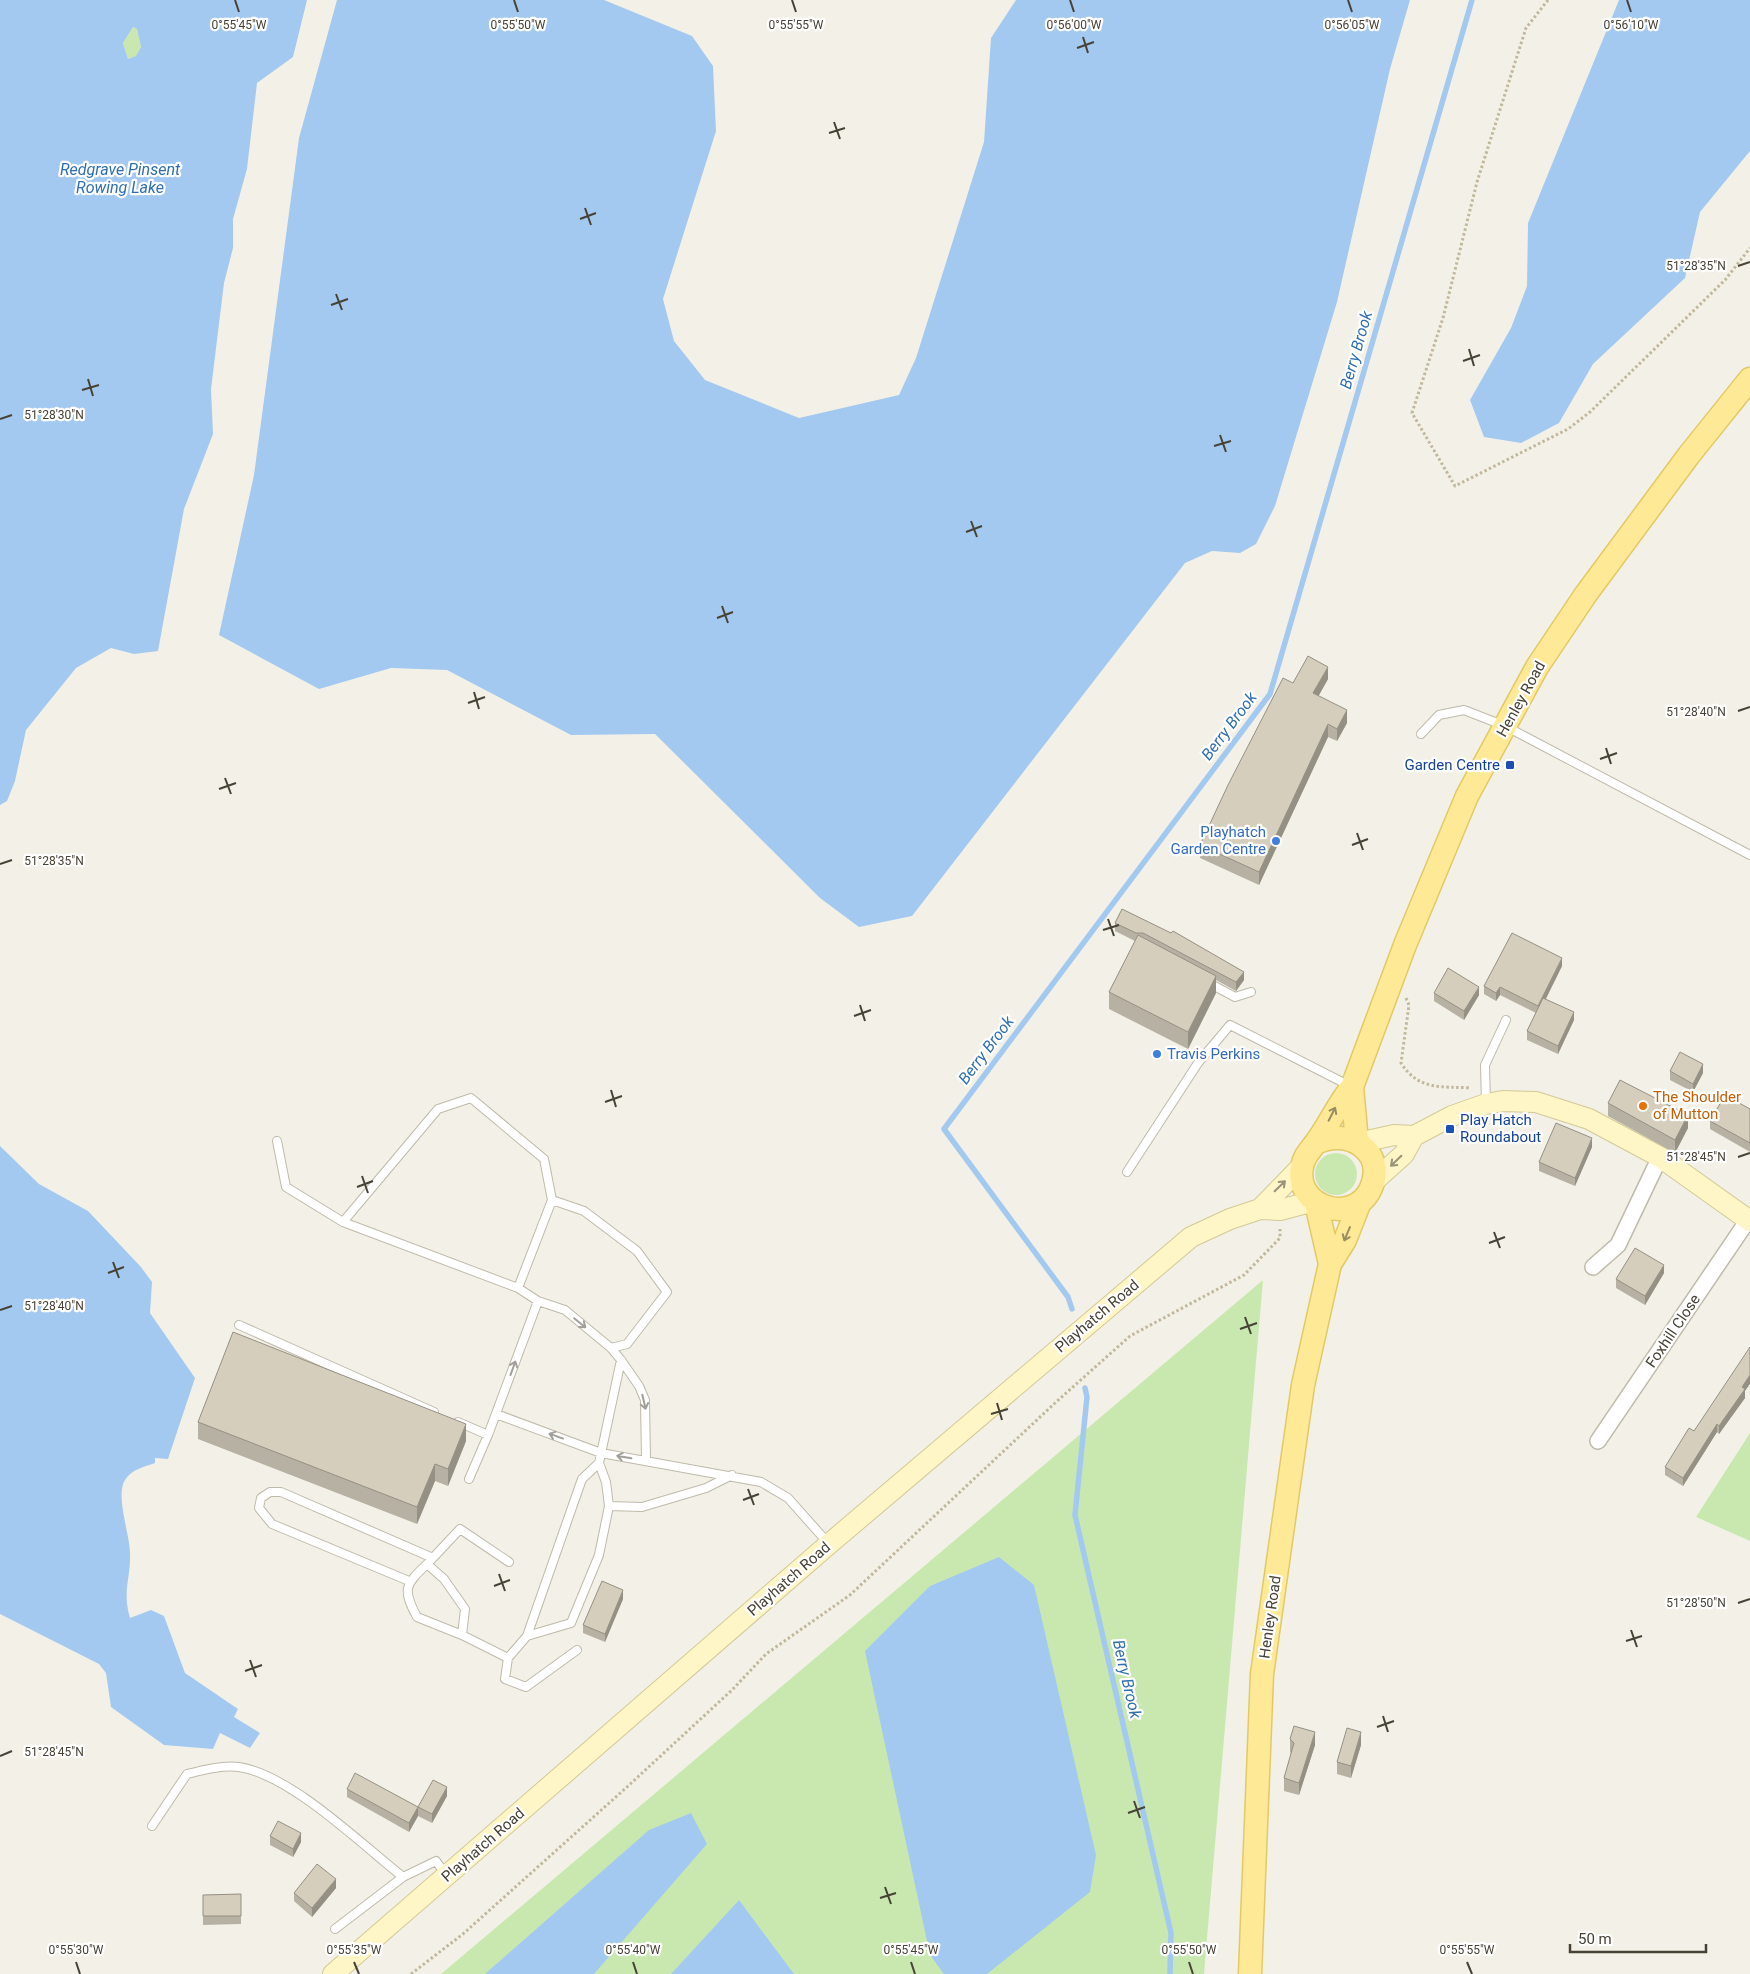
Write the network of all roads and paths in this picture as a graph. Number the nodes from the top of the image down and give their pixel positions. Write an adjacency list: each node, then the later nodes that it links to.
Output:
1 (1548, 0): 2 (path)
2 (1750, 248)
3 (1750, 379): 4 (main road, Henley Road)
4 (1505, 726): 5 (lane); 6 (lane); 7 (main road, Henley Road)
5 (1421, 734)
6 (1750, 855)
7 (1395, 972): 11 (main road, Henley Road); 12 (path)
8 (1200, 978): 9 (lane)
9 (1251, 992)
10 (1506, 1020): 12 (lane)
11 (1352, 1087): 15 (main road, Henley Road, one-way to 11); 16 (main road, Henley Road); 19 (lane)
12 (1485, 1097): 13 (main road); 17 (main road)
13 (1414, 1136): 16 (main road); 20 (main road, one-way to 20)
14 (277, 1141): 27 (lane)
15 (1316, 1143): 16 (main road); 18 (main road)
16 (1358, 1143): 20 (main road)
17 (1660, 1157): 26 (main road); 29 (street)
18 (1302, 1166): 22 (main road); 24 (main road, Playhatch Road, one-way to 18)
19 (1127, 1172)
20 (1373, 1182): 23 (main road)
21 (552, 1200): 27 (lane); 30 (lane); 33 (lane)
22 (1315, 1202): 23 (main road); 25 (main road, Playhatch Road); 28 (main road, Henley Road)
23 (1360, 1202): 28 (main road, Henley Road, one-way to 28)
24 (1260, 1209): 25 (main road, Playhatch Road); 46 (main road, Playhatch Road)
25 (1280, 1210): 59 (path)
26 (1749, 1221): 39 (street, Foxhill Close)
27 (342, 1222): 30 (lane)
28 (1330, 1264): 60 (main road, Henley Road)
29 (1593, 1267)
30 (518, 1288): 31 (lane)
31 (538, 1301): 33 (lane, one-way to 33); 35 (lane, one-way to 31)
32 (239, 1324): 36 (lane)
33 (611, 1348): 34 (lane)
34 (621, 1360): 40 (lane); 41 (lane, one-way to 41)
35 (496, 1414): 38 (lane); 40 (lane, one-way to 35)
36 (444, 1416)
37 (453, 1420): 38 (lane)
38 (488, 1435): 44 (lane)
39 (1598, 1441)
40 (602, 1453): 41 (lane, one-way to 40); 42 (lane)
41 (646, 1461): 43 (lane)
42 (599, 1463): 45 (lane); 51 (lane)
43 (732, 1475): 45 (lane); 46 (lane)
44 (469, 1479)
45 (609, 1506): 51 (lane)
46 (829, 1544): 55 (main road, Playhatch Road)
47 (430, 1561): 48 (lane); 49 (lane); 49 (lane); 50 (lane)
48 (509, 1562)
49 (410, 1581): 50 (lane)
50 (462, 1635): 53 (lane)
51 (527, 1636): 53 (lane)
52 (577, 1650): 53 (lane)
53 (508, 1658)
54 (152, 1826): 56 (lane)
55 (447, 1876): 56 (lane); 58 (main road, Playhatch Road)
56 (403, 1877): 57 (lane)
57 (335, 1929)
58 (333, 1974)
59 (412, 1974)
60 (1250, 1974)

